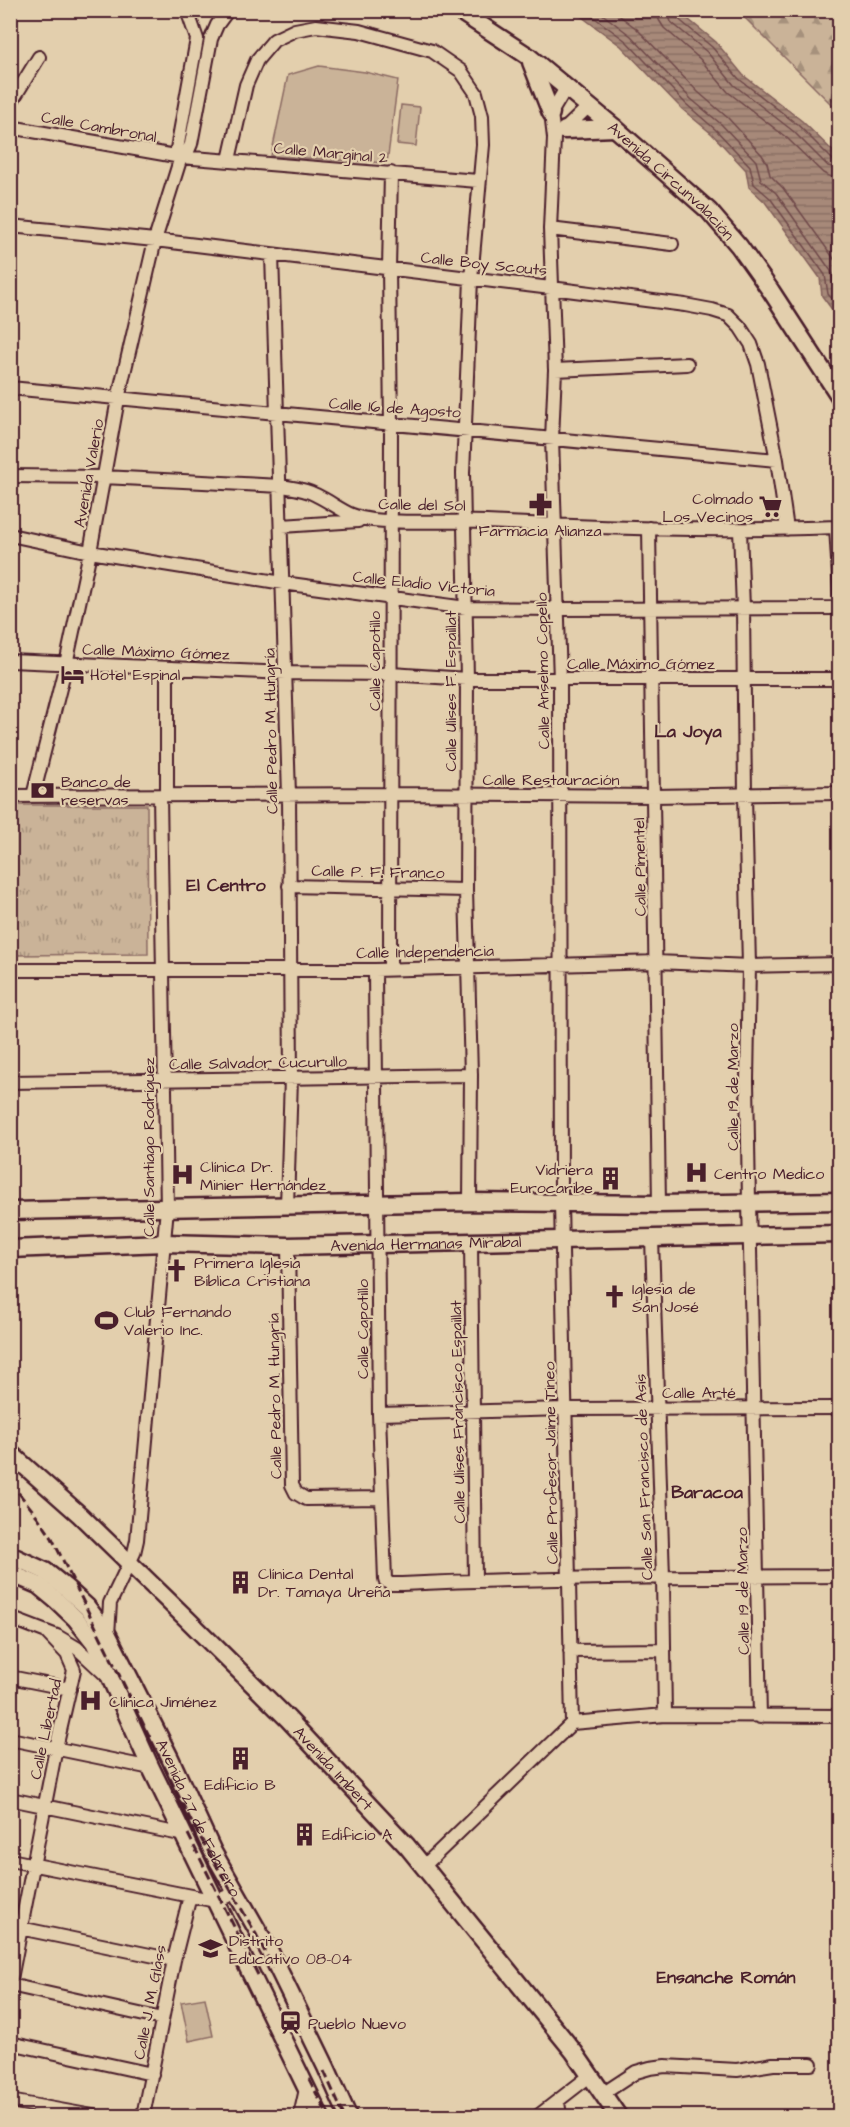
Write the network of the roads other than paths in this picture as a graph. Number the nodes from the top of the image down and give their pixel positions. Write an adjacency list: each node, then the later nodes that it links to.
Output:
1 (187, 10): 13 (street, Avenida Valerio)
2 (228, 10): 13 (street, Avenida Valerio)
3 (458, 10): 4 (main road, Avenida Circunvalación)
4 (528, 56): 6 (main road, Avenida Circunvalación); 9 (main road)
5 (39, 57): 7 (street)
6 (566, 88): 8 (main road, Avenida Circunvalación); 9 (street)
7 (10, 104)
8 (589, 106): 11 (main road, Avenida Circunvalación); 12 (street)
9 (551, 113): 12 (street, Calle Anselmo Copello)
10 (10, 127): 13 (street, Calle Cambronal)
11 (615, 128): 12 (main road); 28 (main road, Avenida Circunvalación)
12 (560, 134): 18 (street, Calle Anselmo Copello)
13 (181, 157): 14 (street, Calle Marginal 2); 19 (street, Avenida Valerio)
14 (229, 160): 15 (street, Calle Marginal 2); 16 (street, Calle Ulises F. Espaillat)
15 (391, 173): 16 (street, Calle Marginal 2); 22 (street, Calle Capotillo)
16 (478, 181): 23 (street, Calle Ulises F. Espaillat)
17 (10, 226): 19 (street, Calle Boy Scouts)
18 (550, 229): 20 (street); 24 (street, Calle Anselmo Copello)
19 (155, 240): 21 (street, Calle Boy Scouts); 29 (street, Avenida Valerio)
20 (672, 244)
21 (272, 255): 22 (street, Calle Boy Scouts); 30 (street, Calle Pedro M. Hungría)
22 (389, 269): 23 (street, Calle Boy Scouts); 31 (street, Calle Capotillo)
23 (471, 279): 24 (street, Calle Boy Scouts); 32 (street, Calle Ulises F. Espaillat)
24 (551, 288): 26 (street, Calle Anselmo Copello); 34 (street, Calle Boy Scouts)
25 (687, 364): 26 (street)
26 (555, 370): 33 (street, Calle Anselmo Copello)
27 (10, 388): 29 (street, Calle 16 de Agosto)
28 (840, 397)
29 (118, 399): 30 (street, Calle 16 de Agosto); 36 (street, Avenida Valerio)
30 (276, 414): 31 (street, Calle 16 de Agosto); 37 (street, Calle Pedro M. Hungría)
31 (391, 424): 32 (street, Calle 16 de Agosto); 40 (street, Calle Capotillo)
32 (464, 429): 33 (street, Calle 16 de Agosto); 39 (street, Calle Ulises F. Espaillat)
33 (552, 439): 34 (street, Calle 16 de Agosto); 41 (street, Calle Anselmo Copello)
34 (777, 460): 45 (street, Calle Boy Scouts)
35 (10, 476): 36 (street, Calle del Sol)
36 (104, 477): 37 (street, Calle del Sol); 48 (street, Avenida Valerio)
37 (281, 486): 38 (street, Calle del Sol); 42 (street, Calle Pedro M. Hungría)
38 (371, 520): 40 (street, Calle del Sol); 42 (street)
39 (464, 521): 40 (street, Calle del Sol); 41 (street, Calle del Sol); 52 (street, Calle Ulises F. Espaillat)
40 (391, 522): 51 (street, Calle Capotillo)
41 (556, 525): 44 (street, Calle del Sol); 55 (street, Calle Anselmo Copello)
42 (282, 526): 49 (street, Calle Pedro M. Hungría)
43 (838, 526): 45 (street, Calle del Sol); 50 (street)
44 (649, 528): 46 (street, Calle del Sol); 53 (street, Calle Pimentel)
45 (787, 529): 46 (street, Calle del Sol)
46 (740, 530): 54 (street, Calle 19 de Marzo)
47 (10, 535): 48 (street, Calle Eladio Victoria)
48 (90, 552): 49 (street, Calle Eladio Victoria); 58 (street, Avenida Valerio)
49 (283, 583): 51 (street, Calle Eladio Victoria); 61 (street, Calle Pedro M. Hungría)
50 (840, 594)
51 (391, 597): 52 (street, Calle Eladio Victoria); 62 (street, Calle Capotillo)
52 (466, 608): 55 (street, Calle Eladio Victoria); 65 (street, Calle Ulises F. Espaillat)
53 (651, 608): 54 (street, Calle Eladio Victoria); 55 (street, Calle Eladio Victoria); 63 (street, Calle Pimentel)
54 (744, 608): 56 (street, Calle Eladio Victoria); 64 (street, Calle 19 de Marzo)
55 (558, 609): 66 (street, Calle Anselmo Copello)
56 (840, 609)
57 (10, 661): 58 (street, Calle Máximo Gómez)
58 (66, 664): 59 (street, Calle Máximo Gómez); 75 (street, Avenida Valerio)
59 (167, 668): 61 (street, Calle Máximo Gómez); 76 (street, Calle Santiago Rodríguez)
60 (840, 671): 67 (street)
61 (286, 673): 62 (street, Calle Máximo Gómez); 70 (street, Calle Pedro M. Hungría)
62 (391, 674): 65 (street, Calle Máximo Gómez); 69 (street, Calle Capotillo)
63 (652, 678): 64 (street, Calle Máximo Gómez); 66 (street, Calle Máximo Gómez); 77 (street, Calle Pimentel)
64 (745, 678): 67 (street, Calle Máximo Gómez); 73 (street, Calle 19 de Marzo)
65 (467, 679): 66 (street, Calle Máximo Gómez); 71 (street, Calle Ulises F. Espaillat)
66 (560, 680): 72 (street, Calle Anselmo Copello)
67 (840, 680)
68 (840, 793): 73 (street, Calle Restauración)
69 (390, 794): 70 (street, Calle Restauración); 71 (street, Calle Restauración); 79 (street, Calle Capotillo)
70 (289, 795): 76 (street, Calle Restauración); 78 (street, Calle Pedro M. Hungría)
71 (466, 795): 72 (street, Calle Restauración); 80 (street, Calle Ulises F. Espaillat)
72 (561, 795): 77 (street, Calle Restauración); 83 (street, Calle Anselmo Copello)
73 (745, 795): 77 (street, Calle Restauración); 85 (street, Calle 19 de Marzo)
74 (10, 796): 75 (street, Calle Restauración)
75 (33, 796): 76 (street, Calle Restauración)
76 (164, 796): 89 (street, Calle Santiago Rodríguez)
77 (654, 796): 81 (street, Calle Pimentel)
78 (289, 886): 79 (street, Calle P. F. Franco); 86 (street, Calle Pedro M. Hungría)
79 (390, 888): 80 (street, Calle P. F. Franco); 87 (street, Calle Capotillo)
80 (466, 890): 84 (street, Calle Ulises F. Espaillat)
81 (657, 962): 83 (street, Calle Independencia); 85 (street, Calle Independencia); 101 (street, Calle Pimentel)
82 (840, 964): 85 (street, Calle Independencia)
83 (561, 965): 84 (street, Calle Independencia); 99 (street, Calle Anselmo Copello)
84 (469, 966): 87 (street, Calle Independencia); 91 (street, Calle Ulises F. Espaillat)
85 (749, 966): 98 (street, Calle 19 de Marzo)
86 (290, 969): 89 (street, Calle Independencia); 90 (street, Calle Independencia); 93 (street, Calle Pedro M. Hungría)
87 (390, 969): 90 (street, Calle Independencia)
88 (10, 970): 89 (street, Calle Independencia)
89 (164, 970): 94 (street, Calle Santiago Rodríguez)
90 (375, 970): 92 (street, Calle Capotillo)
91 (471, 1075): 92 (street, Calle Salvador Cucurullo); 97 (street, Calle Ulises F. Espaillat)
92 (375, 1077): 93 (street, Calle Salvador Cucurullo); 100 (street, Calle Capotillo)
93 (291, 1078): 94 (street, Calle Salvador Cucurullo); 102 (street, Calle Pedro M. Hungría)
94 (165, 1080): 95 (street, Calle Salvador Cucurullo); 103 (street, Calle Santiago Rodríguez)
95 (10, 1082)
96 (840, 1201): 98 (main road)
97 (470, 1202): 99 (main road); 100 (main road)
98 (749, 1202): 101 (main road); 106 (street, Calle 19 de Marzo)
99 (561, 1203): 101 (main road); 108 (street, Calle Profesor Jaime Tineo)
100 (377, 1204): 102 (main road); 111 (street, Calle Capotillo)
101 (659, 1204)
102 (287, 1206): 103 (main road)
103 (167, 1208): 104 (main road); 109 (street, Calle Santiago Rodríguez)
104 (10, 1211)
105 (840, 1234): 106 (main road, Avenida Hermanas Mirabal)
106 (750, 1236): 107 (main road, Avenida Hermanas Mirabal); 117 (street, Calle 19 de Marzo)
107 (652, 1239): 108 (main road, Avenida Hermanas Mirabal); 114 (street, Calle San Francisco de Asís)
108 (563, 1241): 110 (main road, Avenida Hermanas Mirabal); 116 (street, Calle Profesor Jaime Tineo)
109 (164, 1243): 112 (main road, Avenida Hermanas Mirabal); 113 (main road, Avenida Hermanas Mirabal); 123 (street, Calle Santiago Rodríguez)
110 (471, 1243): 111 (main road, Avenida Hermanas Mirabal); 118 (street, Calle Ulises Francisco Espaillat)
111 (378, 1244): 112 (main road, Avenida Hermanas Mirabal); 119 (street, Calle Capotillo)
112 (288, 1246): 121 (street, Calle Pedro M. Hungría)
113 (10, 1249)
114 (658, 1408): 116 (street, Calle Arté); 117 (street, Calle Arté); 127 (street, Calle San Francisco de Asís)
115 (840, 1408): 117 (street, Calle Arté)
116 (565, 1409): 118 (street, Calle Arté); 128 (street, Calle Profesor Jaime Tineo)
117 (754, 1409): 125 (street, Calle 19 de Marzo)
118 (472, 1411): 119 (street, Calle Arté); 129 (street, Calle Ulises Francisco Espaillat)
119 (379, 1414): 121 (street, Calle Capotillo)
120 (10, 1453): 123 (main road, Avenida Imbert)
121 (381, 1498): 129 (street, Calle Capotillo)
122 (10, 1555): 132 (main road, Avenida 27 de Febrero)
123 (129, 1564): 132 (street, Calle Santiago Rodríguez); 150 (main road, Avenida Imbert)
124 (10, 1573): 136 (main road, Avenida 27 de Febrero)
125 (758, 1576): 126 (street); 127 (street); 140 (street, Calle 19 de Marzo)
126 (840, 1576)
127 (663, 1577): 128 (street); 133 (street, Calle San Francisco de Asís)
128 (569, 1579): 129 (street); 134 (street, Calle Profesor Jaime Tineo)
129 (475, 1581)
130 (10, 1618): 131 (street)
131 (46, 1632): 136 (street); 137 (street, Calle Libertad)
132 (108, 1635): 151 (main road, Avenida 27 de Febrero)
133 (664, 1650): 134 (street); 138 (street, Calle San Francisco de Asís)
134 (570, 1651): 141 (street, Calle Profesor Jaime Tineo)
135 (10, 1677): 137 (street)
136 (110, 1680): 144 (main road, Avenida 27 de Febrero)
137 (70, 1689): 143 (street, Calle Libertad)
138 (665, 1716): 140 (street); 141 (street)
139 (840, 1716): 140 (street)
140 (760, 1717)
141 (572, 1723): 150 (street)
142 (10, 1738): 143 (street)
143 (56, 1748): 144 (street); 146 (street, Calle Libertad)
144 (151, 1768): 147 (main road, Avenida 27 de Febrero)
145 (10, 1799): 146 (street)
146 (46, 1806): 147 (street); 149 (street, Calle Libertad)
147 (185, 1835): 153 (main road, Avenida 27 de Febrero)
148 (10, 1860): 149 (street)
149 (34, 1864): 152 (street); 154 (street, Calle Libertad)
150 (424, 1866): 161 (main road, Avenida Imbert)
151 (235, 1893): 153 (street); 170 (main road, Avenida 27 de Febrero)
152 (190, 1896): 153 (street); 155 (street, Calle J. M. Glass)
153 (216, 1901): 162 (main road, Avenida 27 de Febrero)
154 (16, 1927): 155 (street); 156 (street, Calle Libertad)
155 (174, 1960): 157 (street, Calle J. M. Glass)
156 (10, 1984): 157 (street)
157 (162, 2019): 160 (street, Calle J. M. Glass)
158 (10, 2043): 160 (street)
159 (811, 2064): 163 (street)
160 (152, 2074): 167 (street, Calle J. M. Glass)
161 (591, 2075): 163 (main road, Avenida Imbert); 165 (street)
162 (306, 2089): 168 (street); 169 (main road, Avenida 27 de Febrero)
163 (604, 2093): 173 (main road, Avenida Imbert)
164 (10, 2101): 166 (street)
165 (558, 2102): 171 (street); 172 (street)
166 (93, 2116)
167 (143, 2116)
168 (300, 2116)
169 (320, 2116)
170 (348, 2116)
171 (538, 2116)
172 (560, 2116)
173 (618, 2116)

